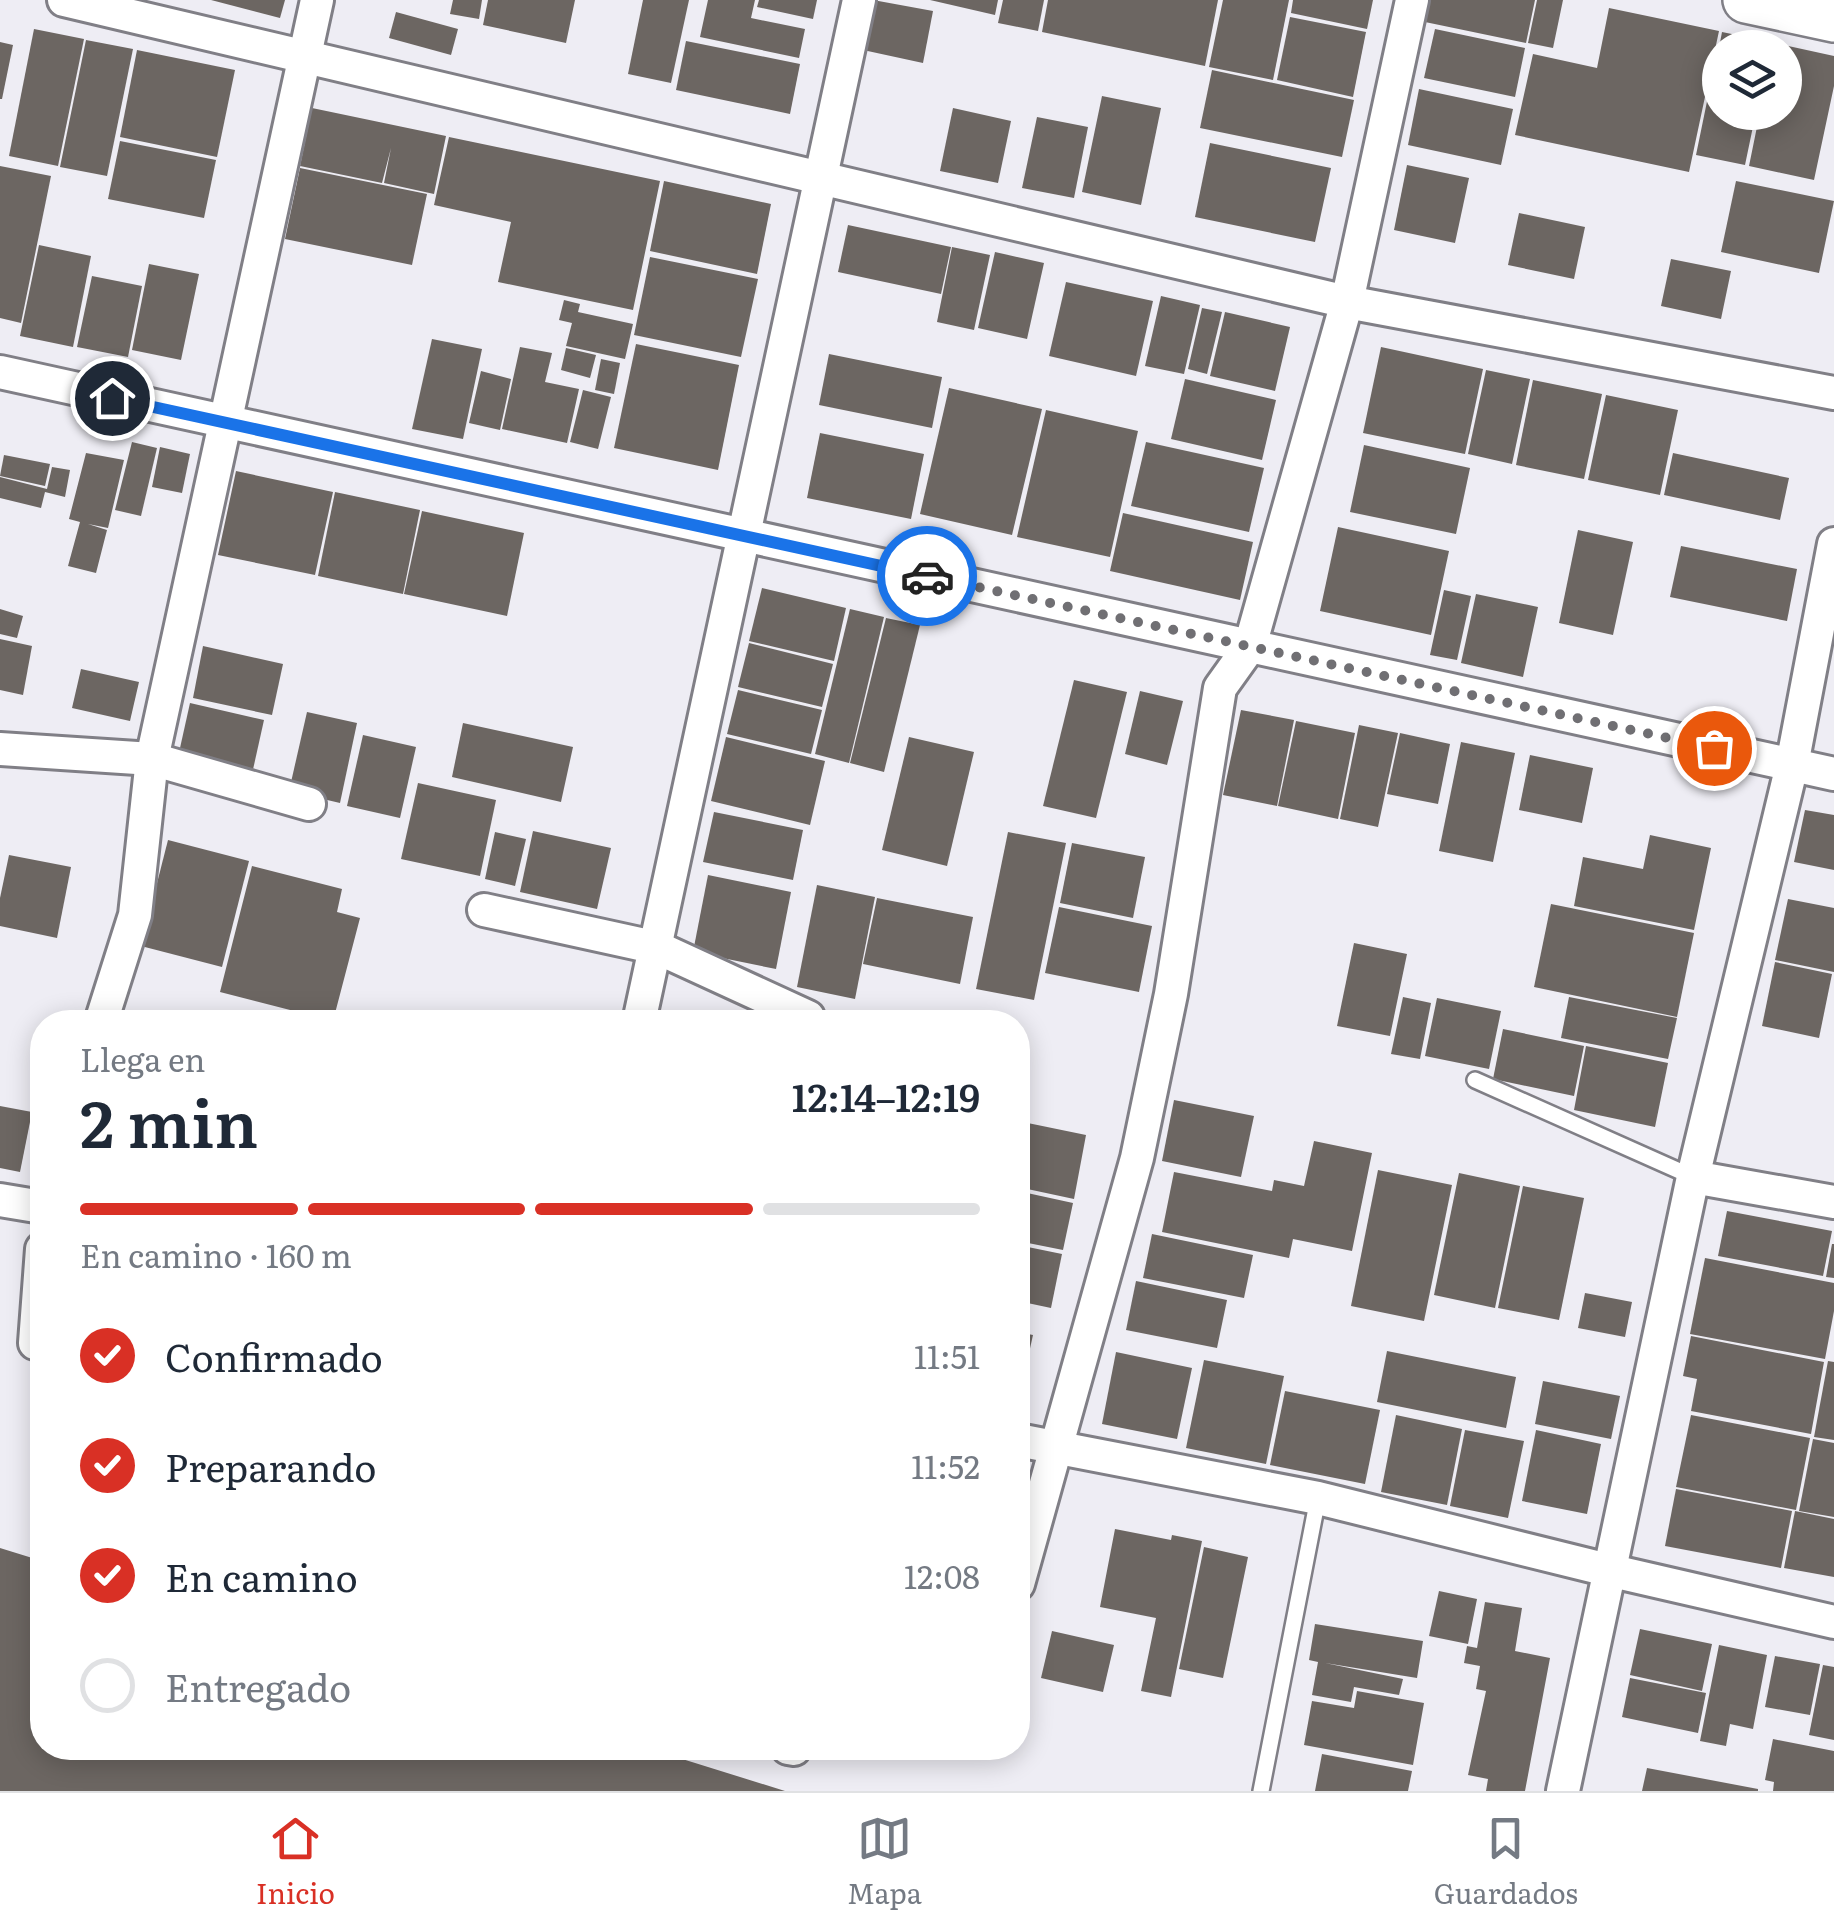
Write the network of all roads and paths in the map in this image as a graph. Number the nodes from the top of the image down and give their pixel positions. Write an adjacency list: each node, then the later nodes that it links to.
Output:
1 (64, 0): 7 (street)
2 (318, 0): 7 (street)
3 (860, 0): 8 (street)
4 (1412, 0): 9 (street)
5 (1746, 0): 6 (main road)
6 (1834, 20)
7 (305, 58): 8 (street); 12 (street)
8 (820, 179): 9 (street); 13 (street)
9 (1348, 302): 11 (street); 15 (street)
10 (0, 372): 12 (street)
11 (1834, 393)
12 (224, 424): 13 (street); 17 (street)
13 (743, 536): 15 (street); 22 (street)
14 (1834, 544): 18 (street)
15 (1250, 646): 18 (street); 32 (street)
16 (0, 749): 17 (street)
17 (152, 760): 20 (street); 23 (street)
18 (1792, 764): 19 (street); 27 (street)
19 (1834, 774)
20 (308, 804)
21 (484, 910): 22 (street)
22 (658, 948): 24 (street); 25 (street)
23 (105, 1010)
24 (642, 1010)
25 (793, 1010)
26 (1475, 1080): 27 (lane)
27 (1694, 1177): 29 (street); 35 (street)
28 (0, 1200): 30 (street)
29 (1834, 1202)
30 (30, 1205)
31 (1030, 1443): 32 (street)
32 (1055, 1448): 33 (street); 34 (street)
33 (1318, 1498): 35 (street); 37 (lane)
34 (1030, 1540)
35 (1608, 1570): 36 (street); 38 (street)
36 (1834, 1622)
37 (1261, 1791)
38 (1563, 1791)

